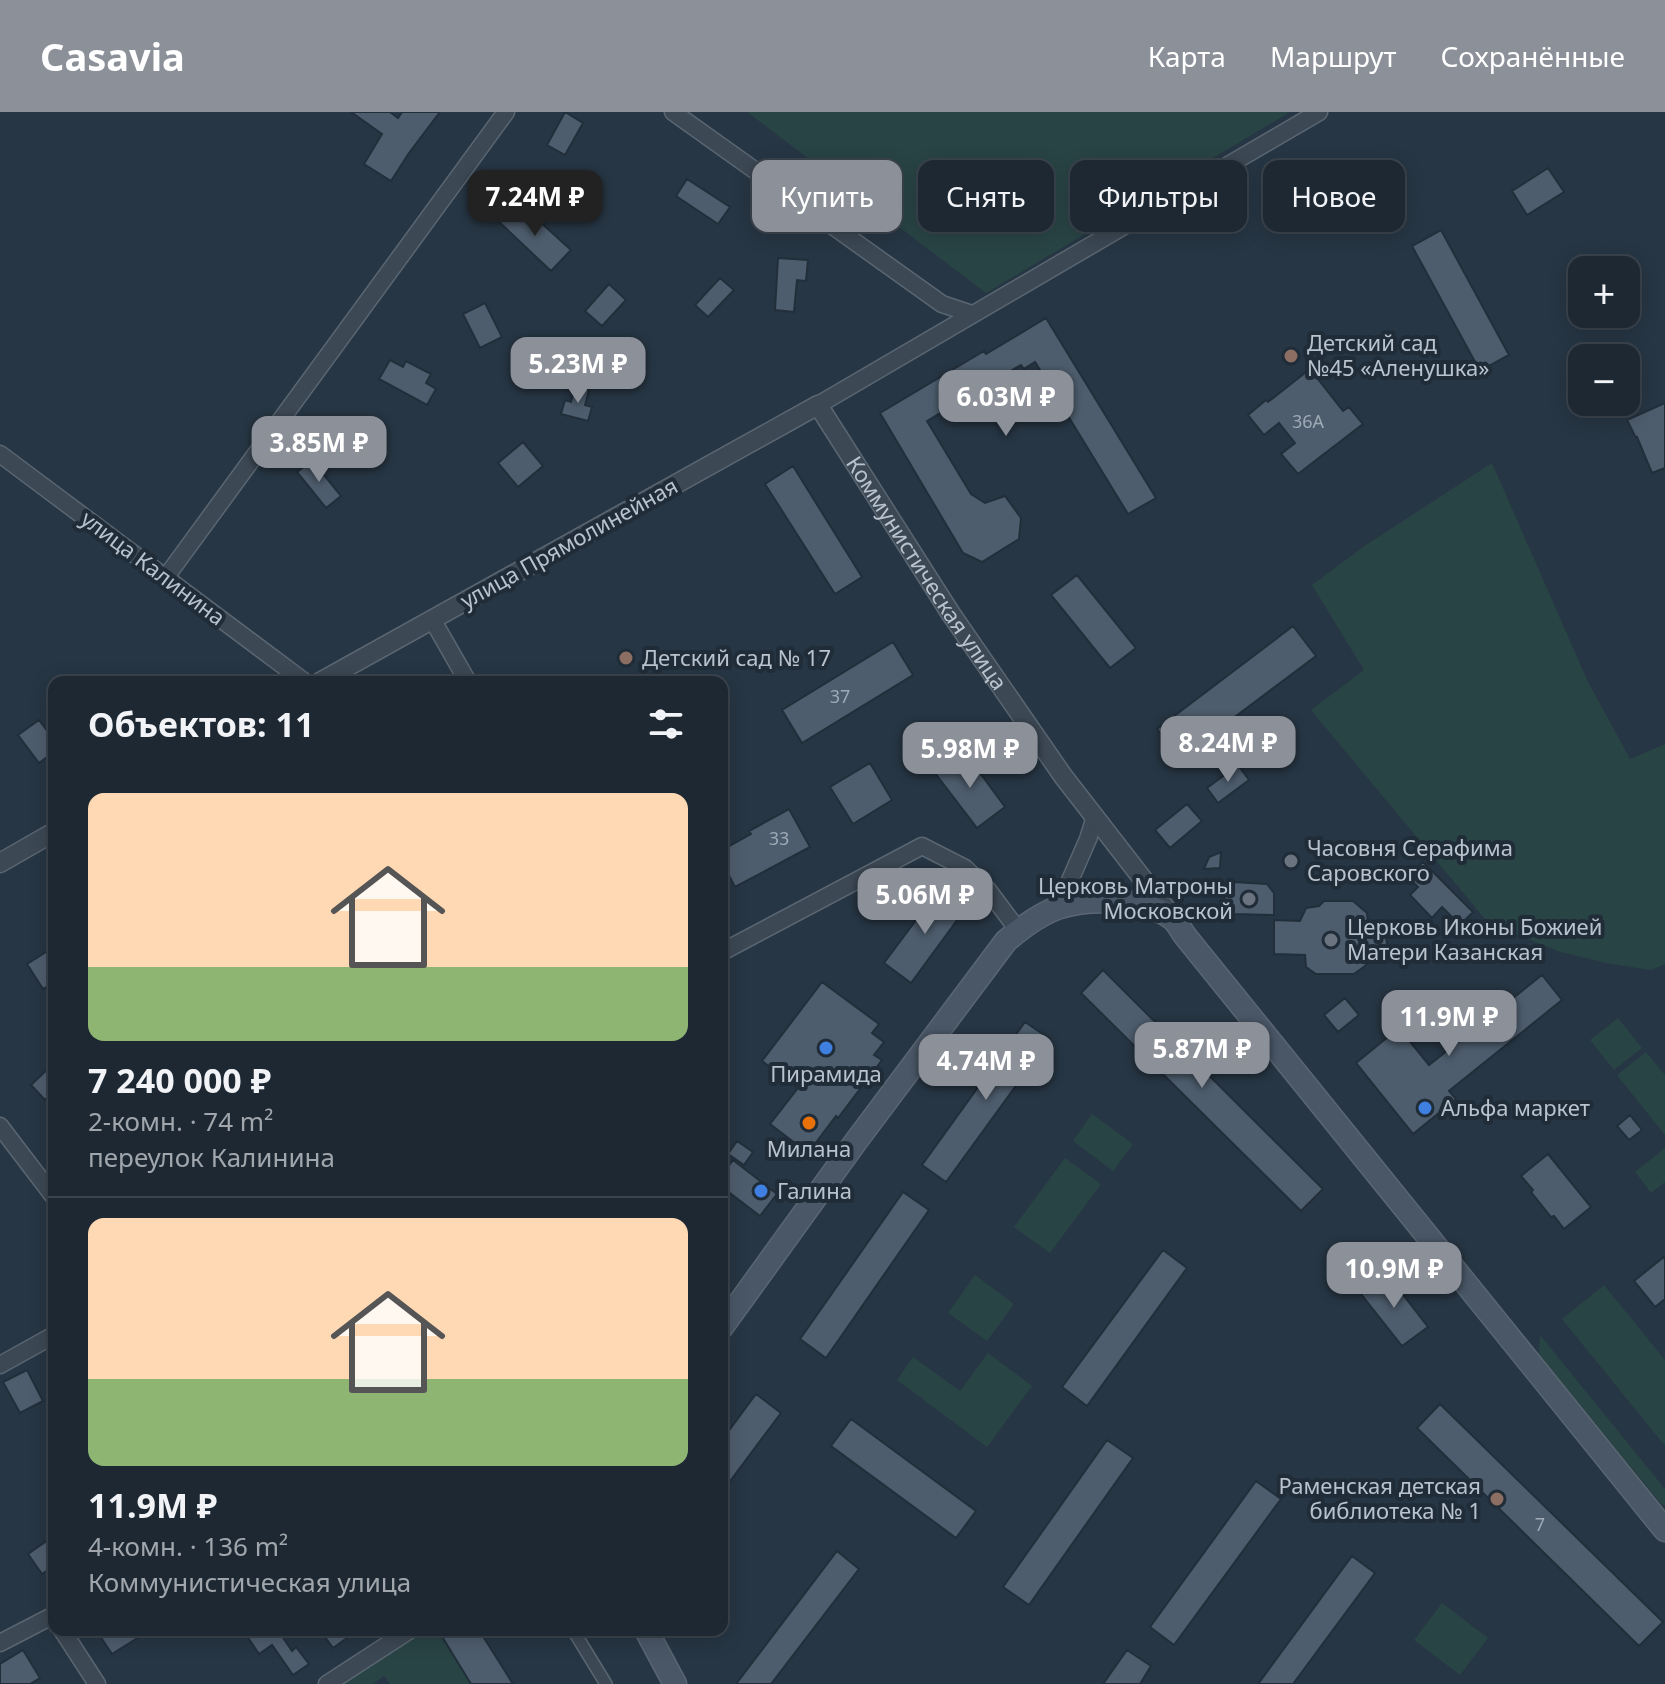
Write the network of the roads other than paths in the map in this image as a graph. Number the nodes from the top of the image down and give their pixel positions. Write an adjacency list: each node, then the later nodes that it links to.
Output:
1 (506, 112): 7 (street)
2 (673, 112): 4 (street)
3 (1319, 112): 4 (street)
4 (972, 314): 5 (street)
5 (818, 405): 8 (street, улица Прямолинейная); 12 (street, Коммунистическая улица)
6 (0, 454): 7 (street, улица Калинина)
7 (166, 577): 9 (street, улица Калинина)
8 (432, 619): 10 (street, улица Прямолинейная); 11 (street)
9 (297, 676)
10 (331, 676)
11 (465, 676)
12 (1095, 817): 15 (street); 16 (street, Коммунистическая улица)
13 (48, 835): 14 (street)
14 (0, 863)
15 (1058, 908): 16 (main road); 17 (main road)
16 (1174, 920): 24 (main road, Коммунистическая улица)
17 (1018, 930): 18 (street); 21 (main road)
18 (728, 949)
19 (0, 1126): 20 (street)
20 (48, 1189)
21 (728, 1319)
22 (48, 1338): 23 (street)
23 (0, 1365)
24 (1665, 1530)
25 (48, 1623): 30 (street)
26 (66, 1636): 31 (street)
27 (401, 1636): 32 (street)
28 (577, 1636): 33 (street)
29 (649, 1636): 34 (main road)
30 (0, 1643)
31 (97, 1684)
32 (327, 1684)
33 (606, 1684)
34 (675, 1684)

